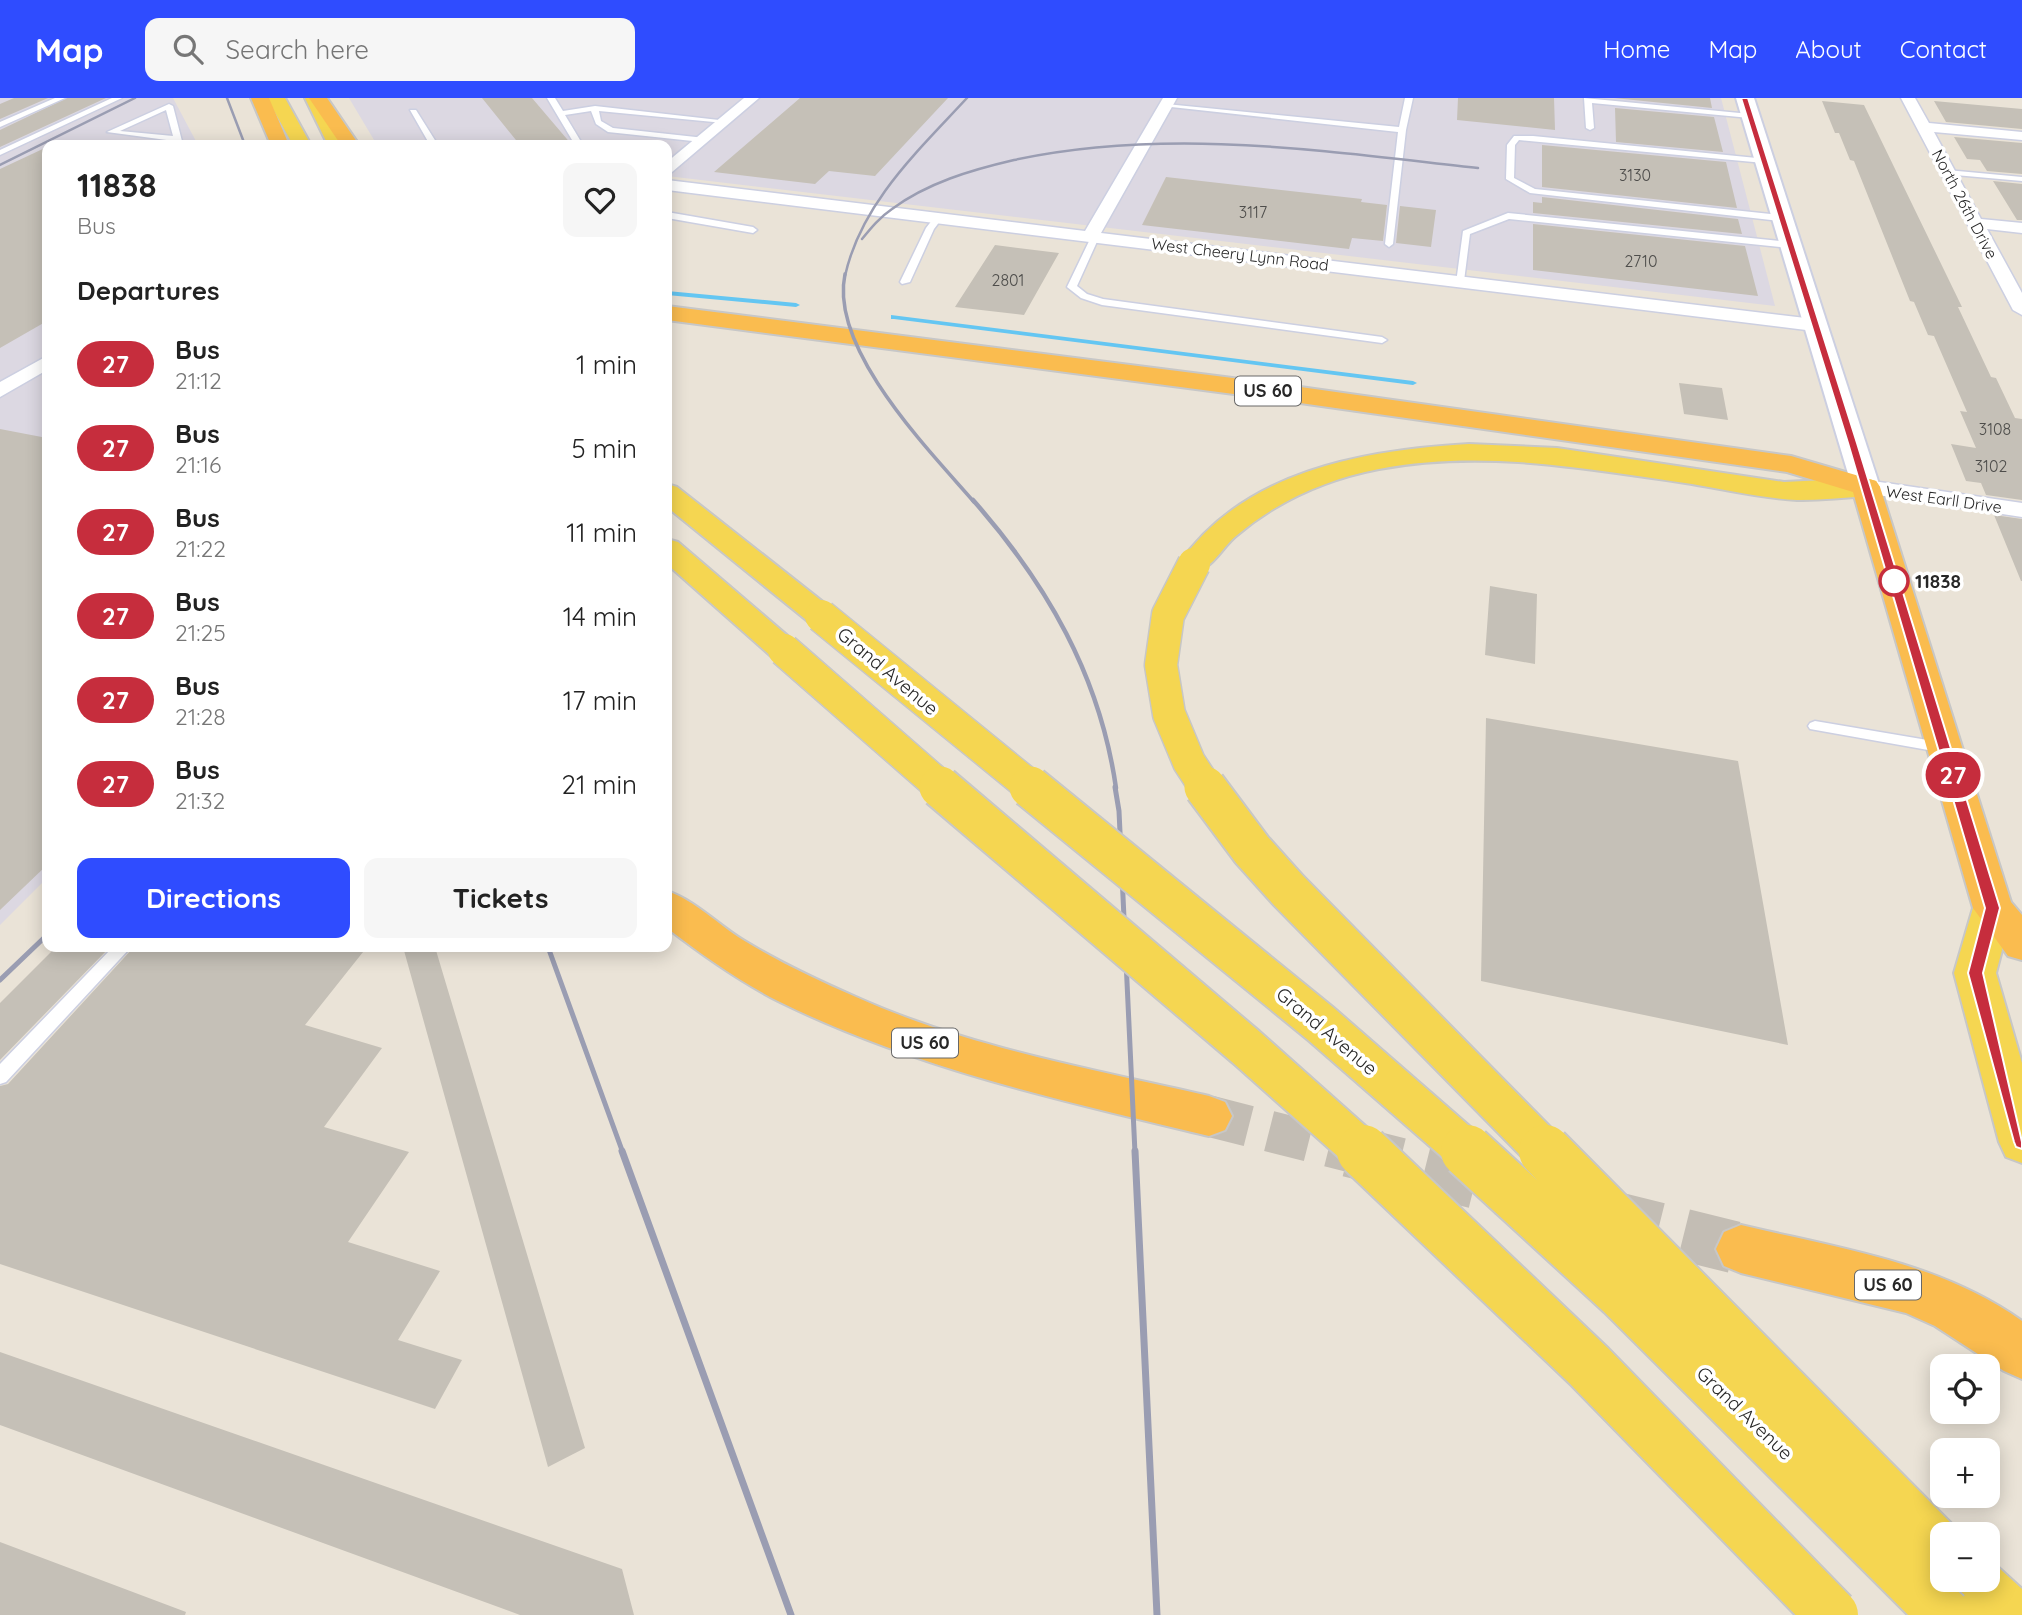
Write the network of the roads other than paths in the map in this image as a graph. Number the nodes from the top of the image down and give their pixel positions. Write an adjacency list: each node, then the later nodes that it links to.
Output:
1 (61, 98): 17 (lane)
2 (118, 98): 31 (lane)
3 (260, 98): 24 (highway)
4 (276, 98): 25 (main road)
5 (316, 98): 26 (main road); 27 (highway)
6 (551, 98): 15 (lane)
7 (752, 98): 16 (street)
8 (1409, 98): 20 (lane)
9 (1908, 98): 18 (street, North 26th Drive)
10 (1588, 99): 12 (lane); 19 (lane)
11 (1168, 102): 20 (lane); 43 (street)
12 (1747, 107): 32 (main road)
13 (596, 108): 15 (lane); 16 (lane); 30 (lane)
14 (413, 112): 28 (lane)
15 (560, 114): 29 (lane)
16 (724, 121): 30 (street)
17 (0, 125)
18 (1923, 127): 21 (street); 34 (street, North 26th Drive)
19 (1590, 128)
20 (1402, 130): 44 (lane)
21 (2022, 136)
22 (167, 140): 23 (lane)
23 (178, 140)
24 (278, 140)
25 (299, 140)
26 (335, 140)
27 (346, 140)
28 (431, 140)
29 (576, 140)
30 (702, 140): 33 (street)
31 (0, 153)
32 (1764, 160): 39 (main road); 39 (lane)
33 (672, 165)
34 (1947, 172): 35 (lane); 40 (street, North 26th Drive)
35 (2022, 179)
36 (672, 186): 38 (street, West Cheery Lynn Road)
37 (672, 216): 42 (lane)
38 (939, 217): 43 (street, West Cheery Lynn Road); 47 (lane)
39 (1781, 218): 45 (main road)
40 (1974, 223): 41 (street); 48 (street, North 26th Drive)
41 (2022, 228)
42 (753, 230)
43 (1093, 235): 46 (street, West Cheery Lynn Road); 52 (lane)
44 (1389, 244)
45 (1789, 245): 46 (lane); 51 (main road)
46 (1459, 281): 51 (street, West Cheery Lynn Road)
47 (905, 282)
48 (2014, 282): 49 (street, North 26th Drive)
49 (2022, 310)
50 (672, 314): 55 (highway, US 60)
51 (1814, 325): 55 (main road)
52 (1382, 340)
53 (42, 365): 54 (street)
54 (0, 391)
55 (1866, 487): 57 (street, West Earll Drive); 60 (highway); 70 (main road, bridge)
56 (672, 497): 73 (main road, Grand Avenue, bridge)
57 (2022, 510)
58 (672, 552): 72 (main road, bridge)
59 (1815, 726): 60 (lane)
60 (1945, 748): 61 (highway)
61 (1993, 908): 63 (highway); 67 (main road)
62 (672, 911): 66 (highway, US 60)
63 (2022, 944)
64 (118, 952): 65 (lane)
65 (0, 1076)
66 (1209, 1116)
67 (2022, 1142)
68 (1741, 1249): 69 (highway, US 60)
69 (2022, 1353)
70 (1930, 1539)
71 (1983, 1592): 74 (main road)
72 (1832, 1615)
73 (1945, 1615)
74 (2006, 1615)

